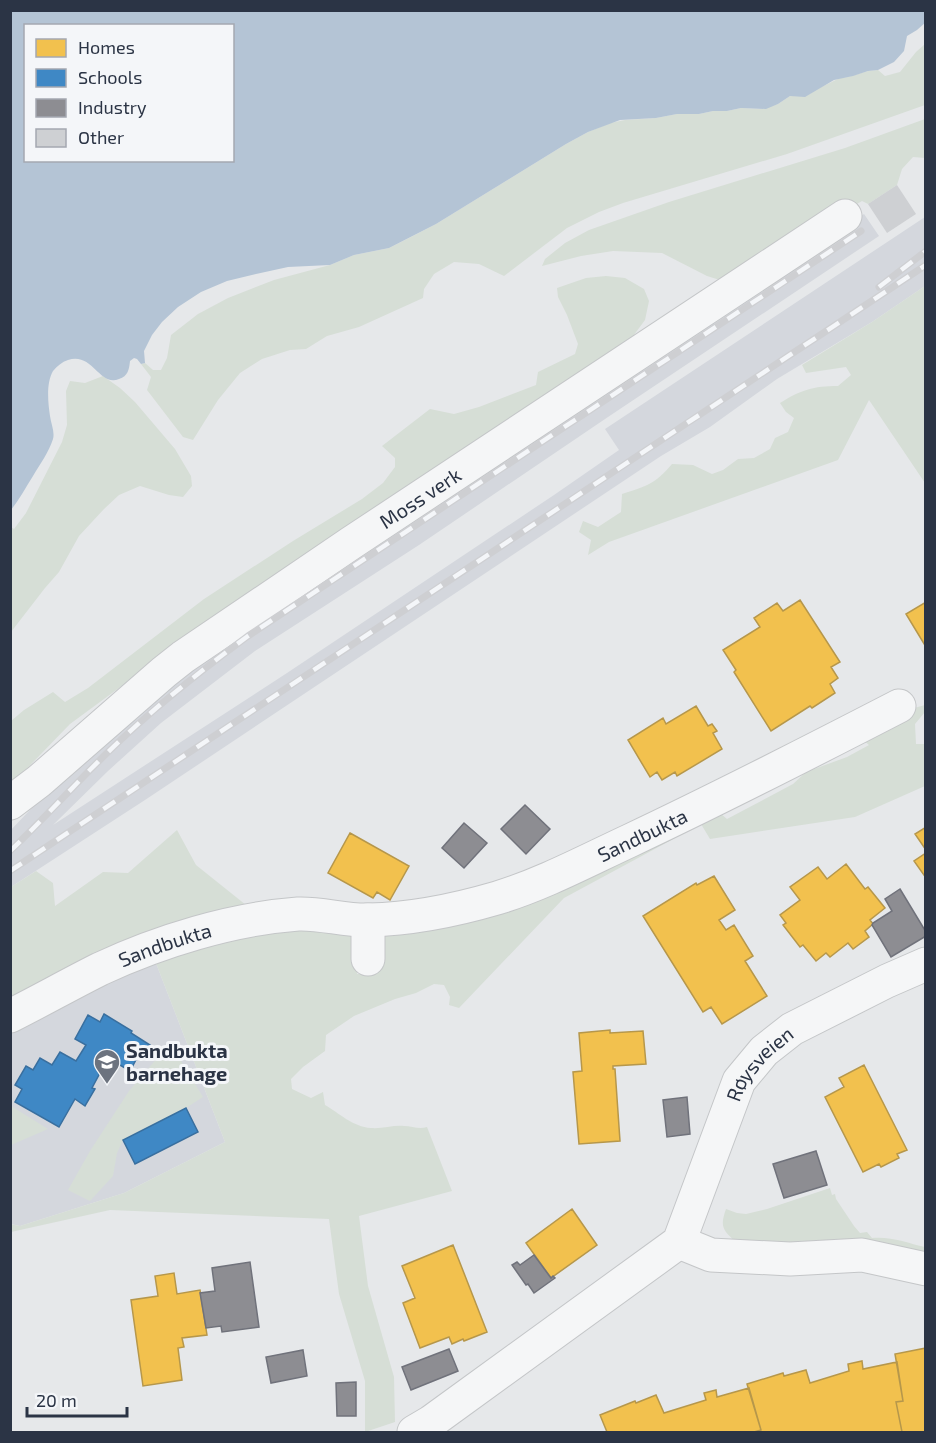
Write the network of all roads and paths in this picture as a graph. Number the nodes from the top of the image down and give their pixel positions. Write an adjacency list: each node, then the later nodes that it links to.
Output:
1 (845, 216): 3 (street, Moss verk)
2 (899, 705): 4 (street, Sandbukta)
3 (10, 803)
4 (368, 920): 5 (street); 7 (street, Sandbukta)
5 (368, 959)
6 (926, 964): 8 (street, Røysveien)
7 (10, 1016)
8 (679, 1242): 9 (street); 10 (street)
9 (926, 1269)
10 (414, 1432)

